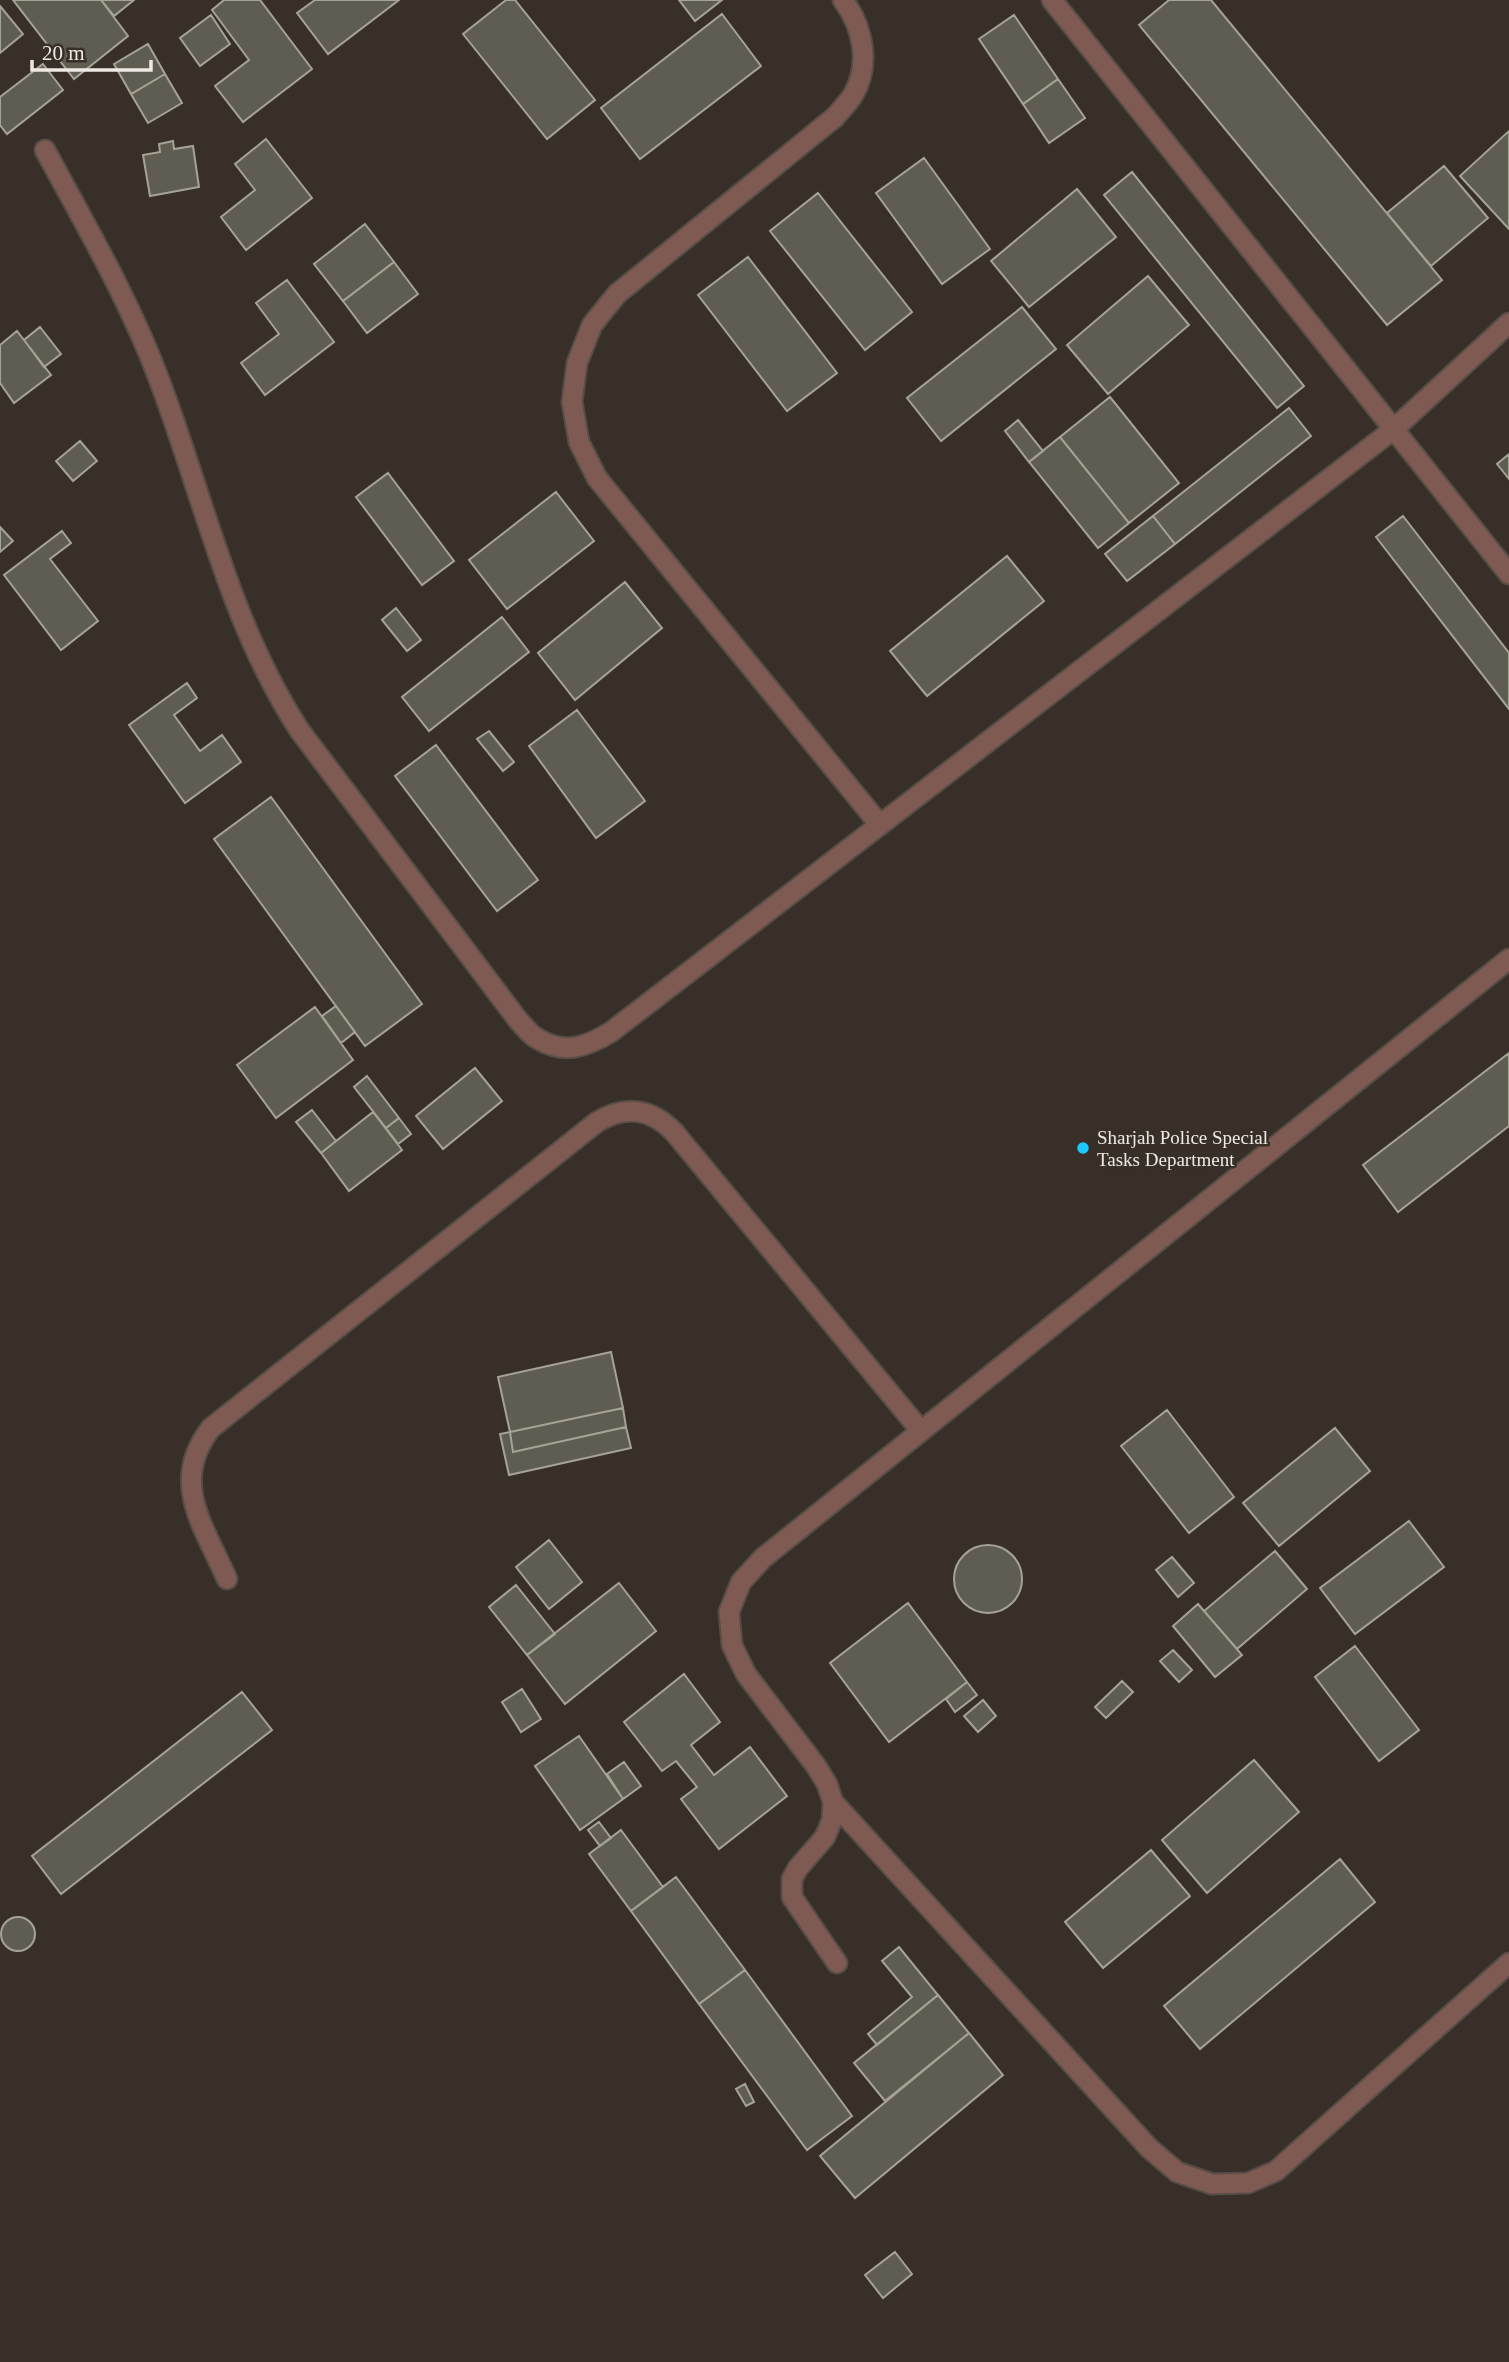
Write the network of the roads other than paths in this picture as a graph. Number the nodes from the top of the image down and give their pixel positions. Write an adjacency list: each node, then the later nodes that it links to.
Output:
1 (843, 0): 7 (lane)
2 (1052, 0): 5 (lane)
3 (45, 150): 7 (lane)
4 (1509, 323): 5 (lane)
5 (1394, 429): 6 (lane); 7 (lane)
6 (1509, 574)
7 (880, 825)
8 (1509, 959): 9 (lane)
9 (921, 1431): 10 (lane); 11 (lane)
10 (227, 1579)
11 (834, 1802): 12 (lane); 13 (lane)
12 (837, 1963)
13 (1509, 1963)

